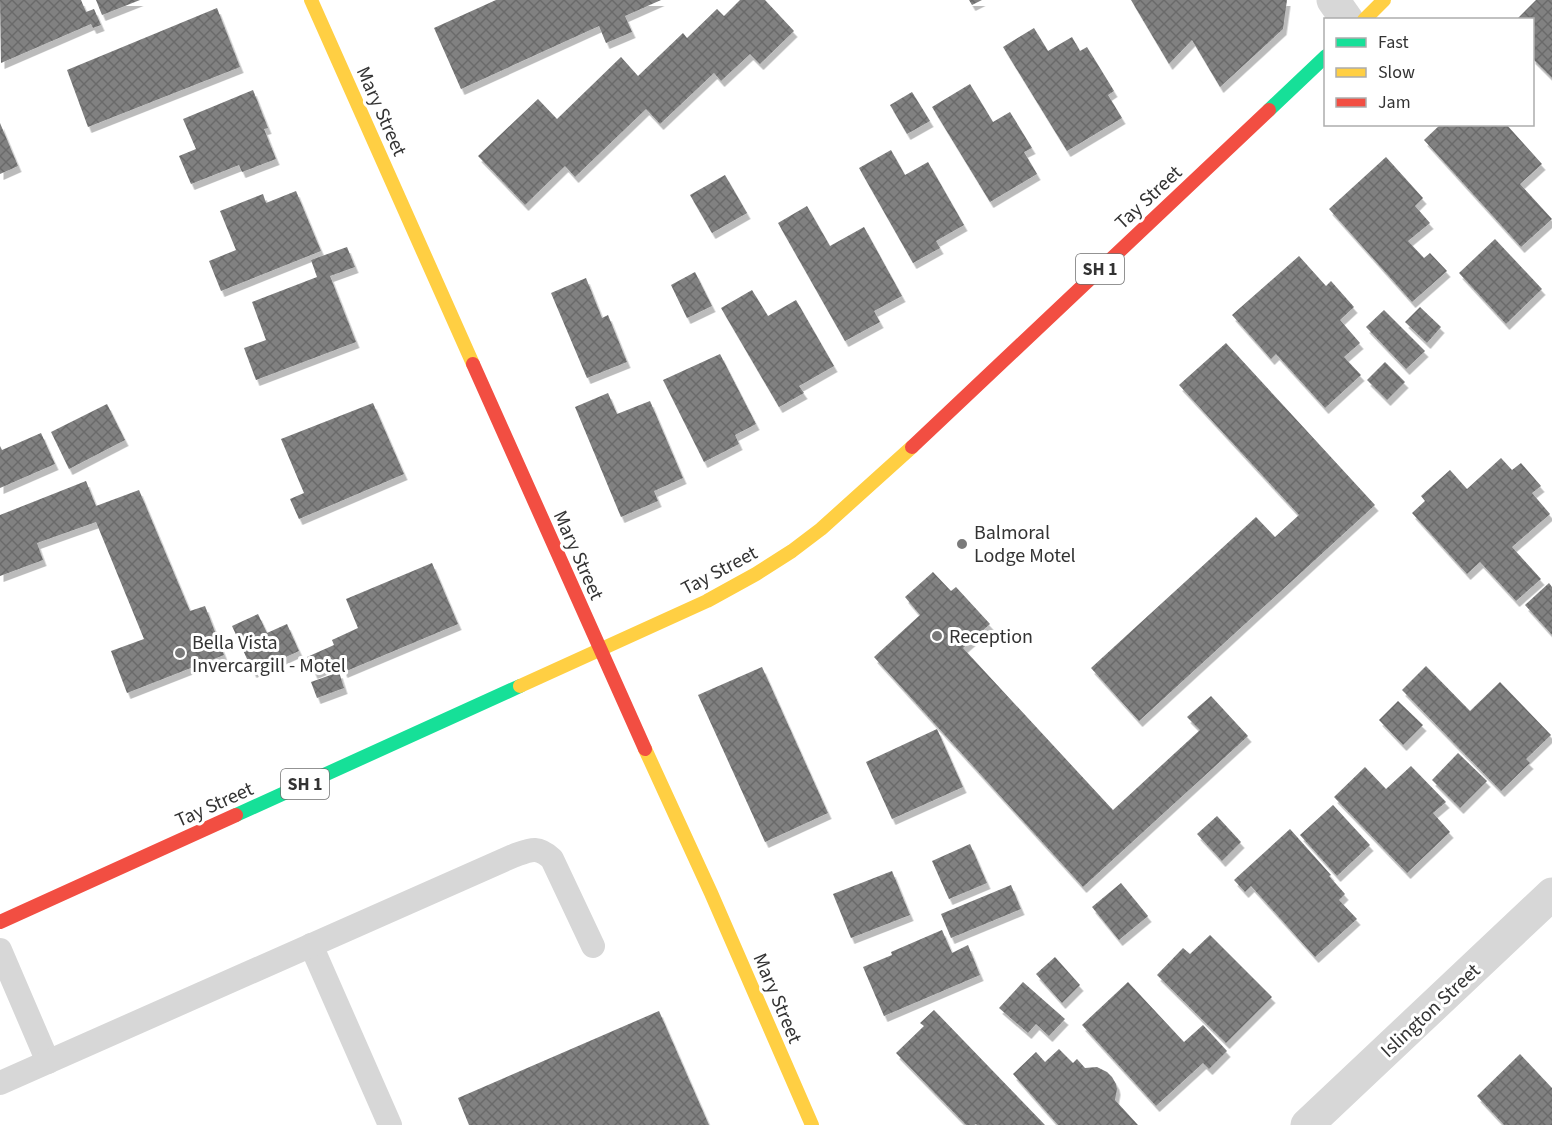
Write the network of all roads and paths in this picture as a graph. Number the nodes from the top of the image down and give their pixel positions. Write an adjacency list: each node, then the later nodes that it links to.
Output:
1 (311, 0): 7 (main road, Mary Street)
2 (1333, 0): 4 (street)
3 (1384, 0): 5 (main road)
4 (1346, 18)
5 (1366, 18)
6 (1324, 58): 7 (main road, Tay Street / SH 1)
7 (600, 650): 9 (main road, Tay Street / SH 1); 16 (main road, Mary Street)
8 (1552, 894): 17 (street, Islington Street)
9 (0, 922)
10 (311, 945): 11 (lane); 13 (lane); 15 (lane)
11 (593, 946)
12 (0, 950): 13 (lane)
13 (48, 1062): 14 (lane)
14 (0, 1083)
15 (390, 1125)
16 (812, 1125)
17 (1307, 1125)

